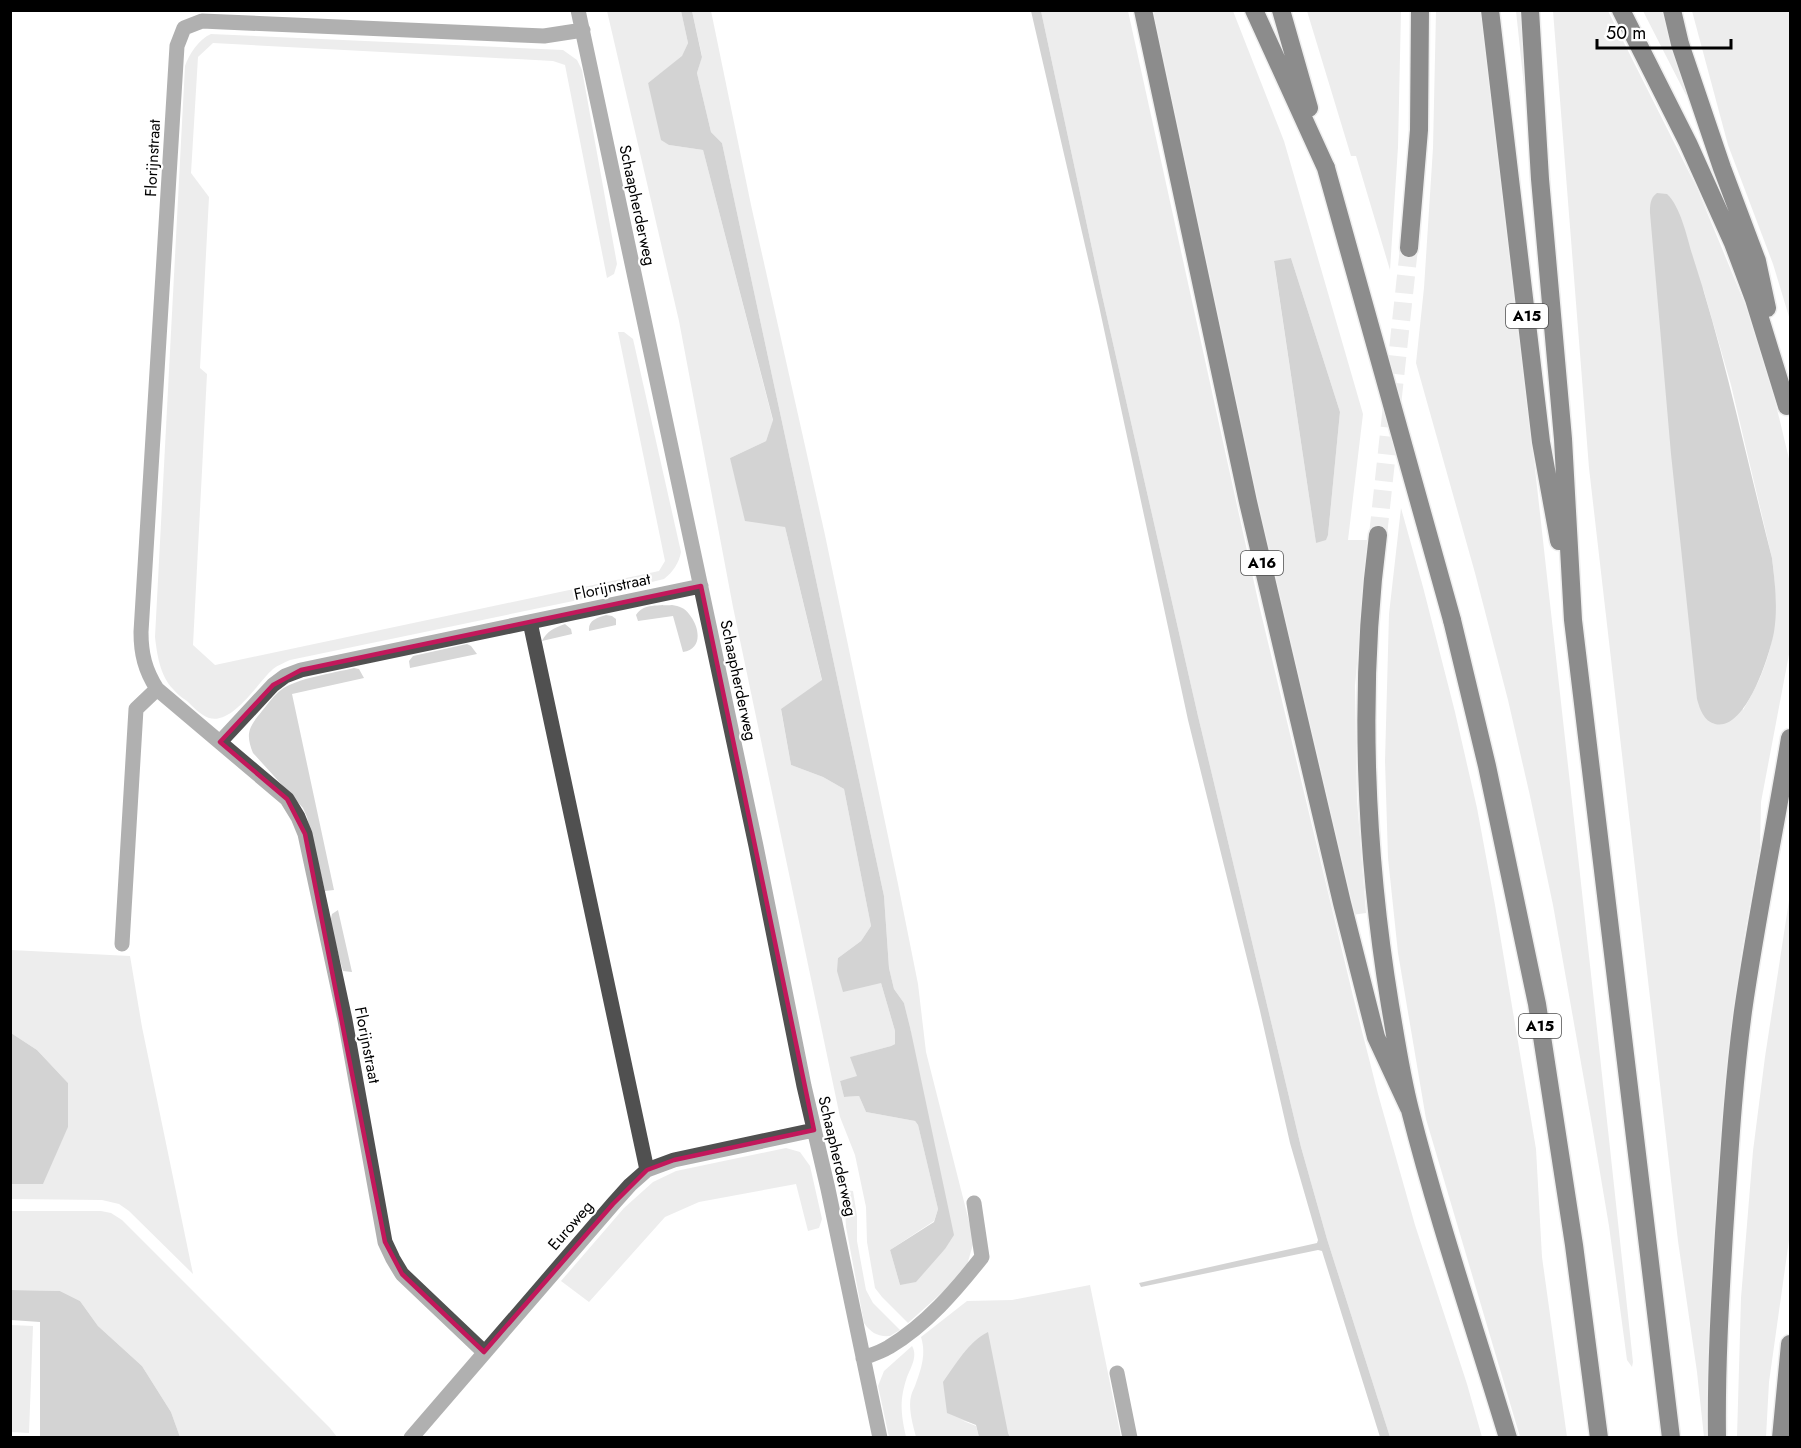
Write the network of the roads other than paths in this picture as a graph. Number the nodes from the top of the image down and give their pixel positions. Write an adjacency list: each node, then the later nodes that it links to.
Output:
1 (578, 10): 10 (street, Schaapherderweg)
2 (1143, 10): 21 (highway, A16)
3 (1254, 10): 11 (highway)
4 (1281, 10): 11 (highway, A15)
5 (1420, 10): 12 (highway)
6 (1490, 10): 15 (highway, A15)
7 (1530, 10): 15 (highway, A15)
8 (1621, 10): 9 (highway)
9 (1672, 10)
10 (582, 30): 14 (street, Schaapherderweg); 17 (street, Florijnstraat)
11 (1326, 168): 33 (highway, A15, bridge)
12 (1409, 248)
13 (1378, 535): 21 (highway)
14 (701, 586): 16 (street, Florijnstraat); 22 (street, Schaapherderweg)
15 (1574, 620): 34 (highway, A15)
16 (530, 622): 19 (street, Florijnstraat); 23 (street)
17 (157, 689): 19 (street, Florijnstraat); 20 (street)
18 (1791, 738): 35 (highway)
19 (220, 742): 26 (street, Florijnstraat)
20 (122, 944)
21 (1409, 1108): 32 (highway)
22 (814, 1130): 23 (street, Euroweg); 27 (street, Schaapherderweg)
23 (647, 1170): 26 (street, Euroweg)
24 (974, 1203): 27 (street)
25 (1791, 1344): 36 (highway)
26 (484, 1352): 29 (street, Euroweg)
27 (863, 1358): 30 (street, Schaapherderweg)
28 (1117, 1373): 31 (street)
29 (411, 1437)
30 (880, 1437)
31 (1130, 1437)
32 (1508, 1437)
33 (1599, 1437)
34 (1671, 1437)
35 (1717, 1437)
36 (1781, 1437)

